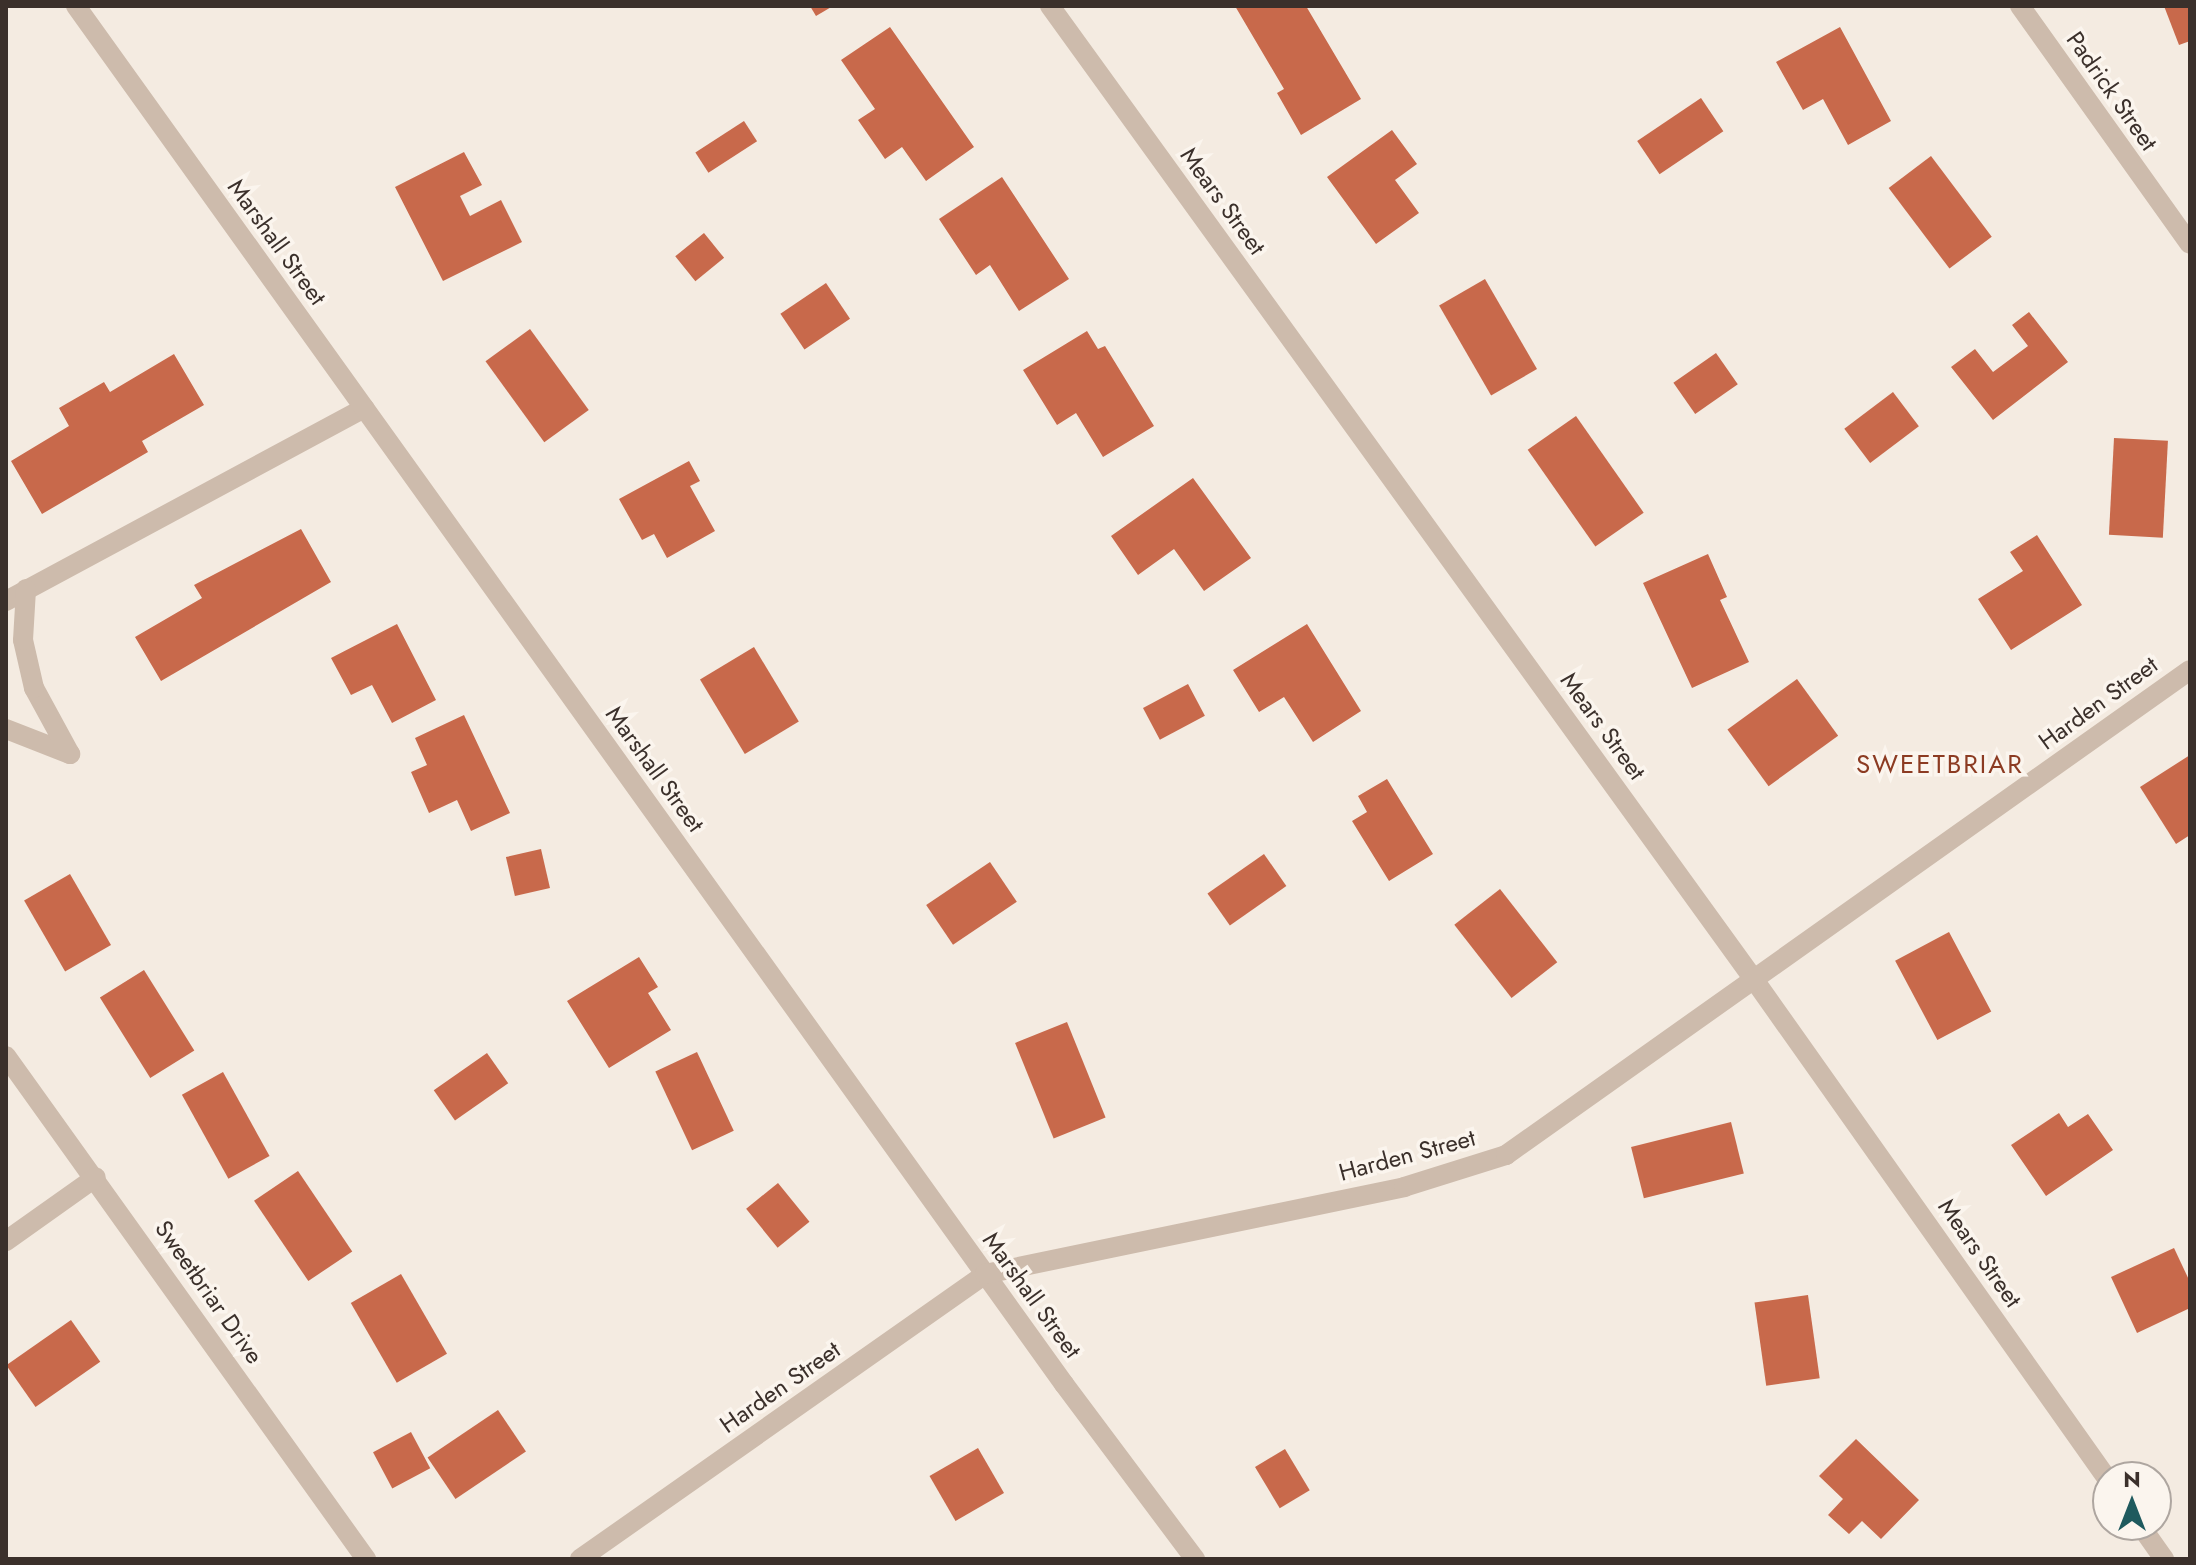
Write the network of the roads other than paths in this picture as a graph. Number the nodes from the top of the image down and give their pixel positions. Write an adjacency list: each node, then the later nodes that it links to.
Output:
1 (76, 6): 5 (street, Marshall Street)
2 (1050, 6): 10 (street, Mears Street)
3 (2020, 6): 4 (street, Padrick Street)
4 (2190, 244)
5 (364, 408): 6 (street); 14 (street, Marshall Street)
6 (26, 589): 7 (street); 9 (street)
7 (6, 601)
8 (2190, 670): 10 (street, Harden Street)
9 (6, 729)
10 (1755, 981): 14 (street, Harden Street); 15 (street, Mears Street)
11 (6, 1056): 12 (street, Sweetbriar Drive)
12 (96, 1177): 13 (street); 17 (street, Sweetbriar Drive)
13 (6, 1241)
14 (985, 1274): 18 (street, Harden Street); 19 (street, Marshall Street)
15 (2095, 1461)
16 (2151, 1541): 20 (street)
17 (366, 1559)
18 (580, 1559)
19 (1195, 1559)
20 (2164, 1559)

